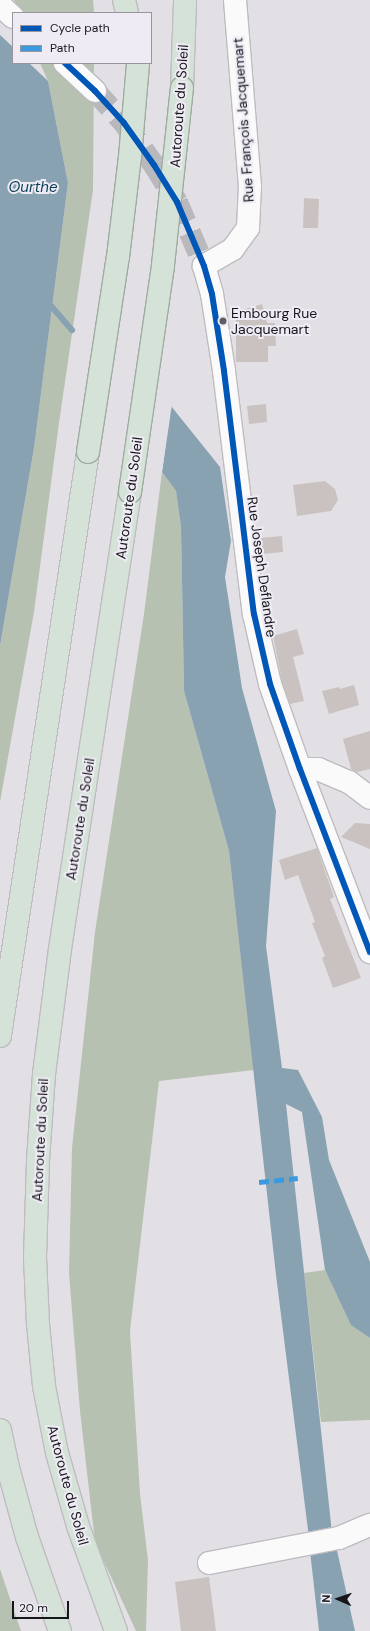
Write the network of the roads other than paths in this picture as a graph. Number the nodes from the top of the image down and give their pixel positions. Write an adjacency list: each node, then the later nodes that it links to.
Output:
1 (124, 0): 6 (highway)
2 (140, 0): 7 (highway)
3 (185, 0): 21 (highway, Autoroute du Soleil, bridge)
4 (235, 0): 12 (street, Rue François Jacquemart)
5 (0, 5): 8 (street)
6 (127, 12)
7 (140, 12)
8 (12, 16)
9 (66, 64): 11 (street)
10 (138, 64): 16 (highway, bridge)
11 (95, 91)
12 (204, 266): 13 (street, Rue Joseph Deflandre)
13 (300, 769): 14 (street); 15 (street, Rue Joseph Deflandre)
14 (370, 798)
15 (370, 952)
16 (0, 1036)
17 (0, 1430): 20 (highway)
18 (370, 1526): 19 (street)
19 (209, 1563)
20 (60, 1631)
21 (116, 1631)

